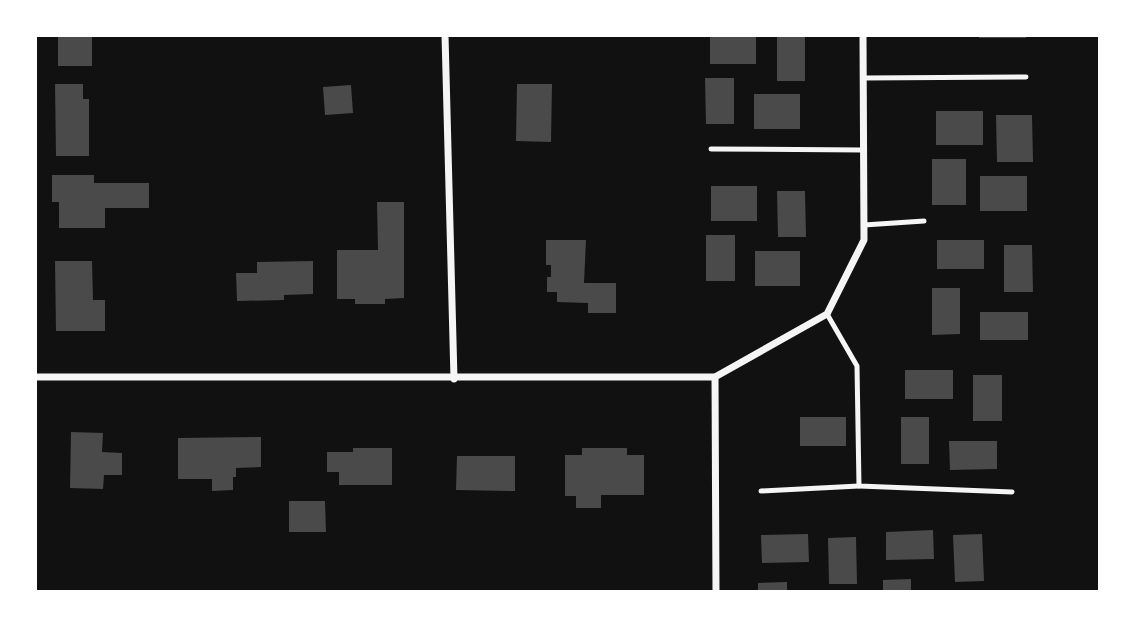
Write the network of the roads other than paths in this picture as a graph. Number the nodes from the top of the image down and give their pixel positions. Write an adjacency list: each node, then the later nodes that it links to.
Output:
1 (445, 35): 12 (street)
2 (863, 35): 4 (street)
3 (1026, 77): 4 (lane)
4 (864, 78): 6 (street)
5 (711, 149): 6 (lane)
6 (864, 150): 8 (street)
7 (924, 221): 8 (lane)
8 (864, 225): 9 (street)
9 (827, 314): 11 (street); 13 (lane)
10 (35, 377): 12 (street)
11 (715, 377): 12 (street); 16 (street)
12 (454, 379)
13 (859, 486): 14 (lane); 15 (lane)
14 (761, 491)
15 (1012, 492)
16 (716, 592)

